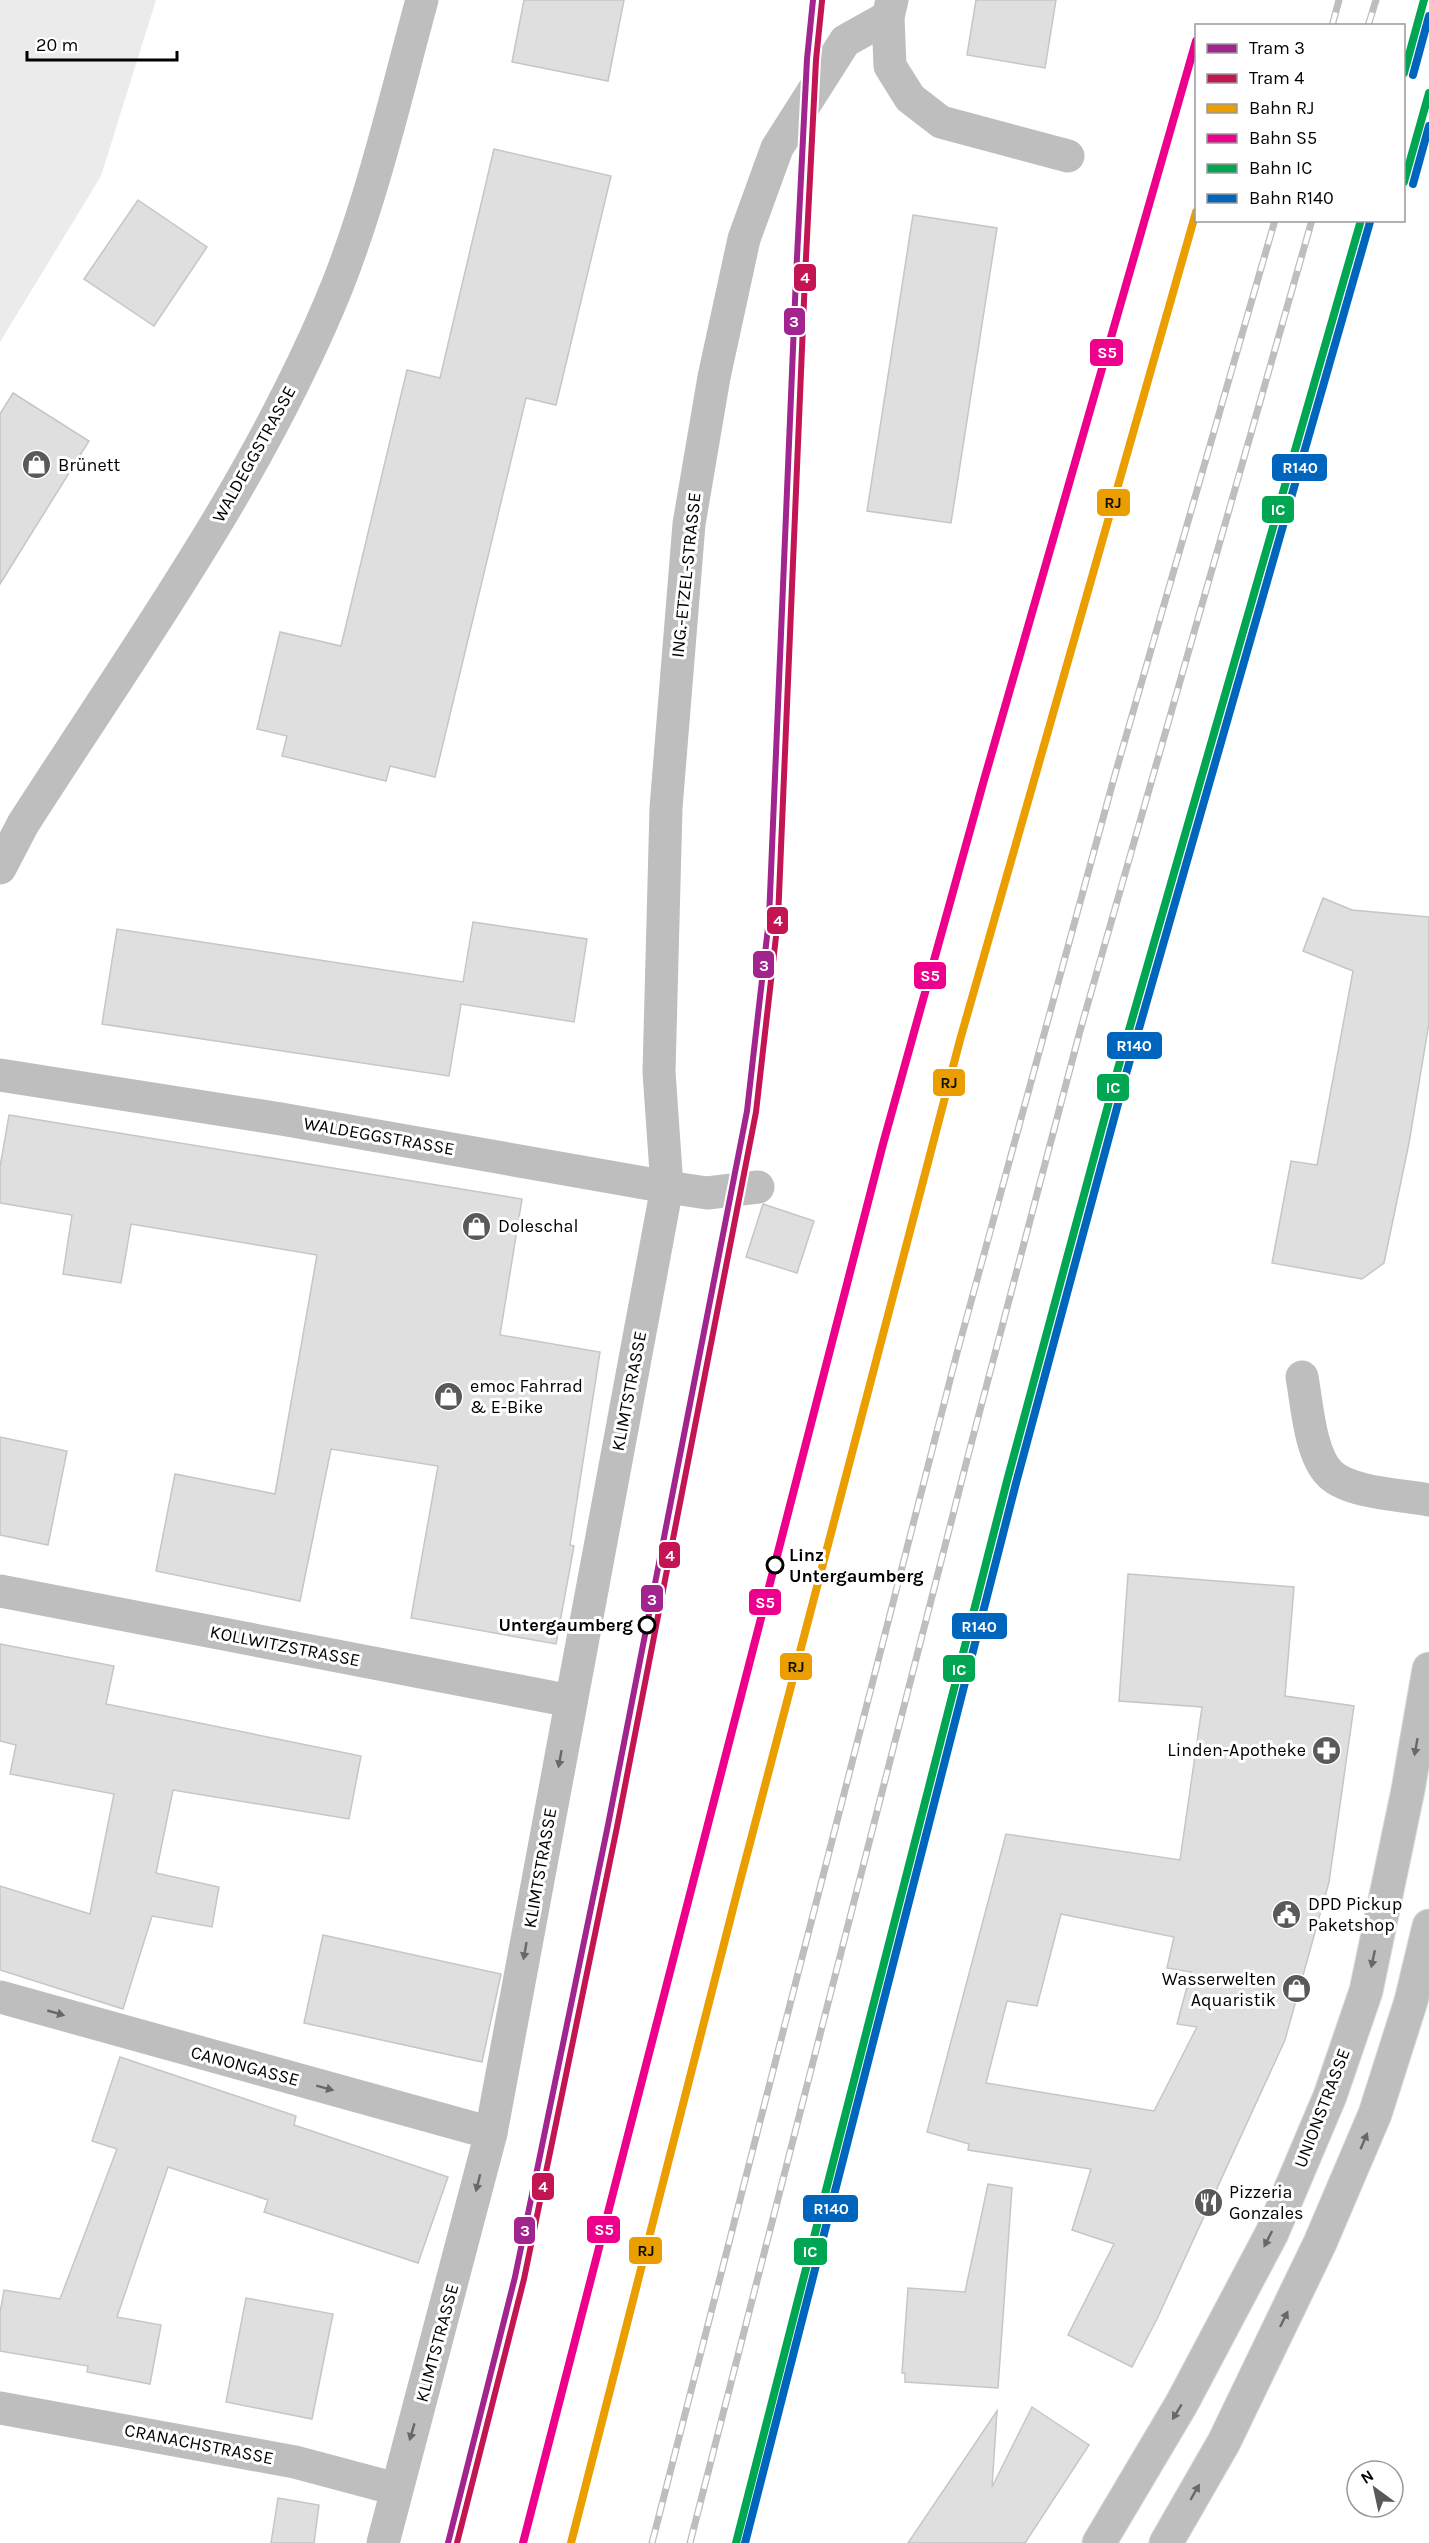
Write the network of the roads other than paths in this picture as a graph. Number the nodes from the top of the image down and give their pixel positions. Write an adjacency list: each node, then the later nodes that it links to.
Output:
1 (422, 0): 4 (street, WALDEGGSTRASSE)
2 (890, 9): 3 (street, ING.-ETZEL-STRASSE); 6 (street, ING.-ETZEL-STRASSE)
3 (1068, 156)
4 (0, 868)
5 (0, 1075): 6 (street, WALDEGGSTRASSE)
6 (667, 1187): 7 (street, WALDEGGSTRASSE); 12 (street, KLIMTSTRASSE)
7 (758, 1187)
8 (1302, 1377): 9 (street)
9 (1429, 1500)
10 (0, 1592): 12 (street, KOLLWITZSTRASSE)
11 (1429, 1668): 19 (street, UNIONSTRASSE, one-way to 19)
12 (570, 1701): 15 (street, KLIMTSTRASSE, one-way to 15)
13 (1429, 1926): 20 (street, one-way to 13)
14 (0, 1997): 15 (street, CANONGASSE, one-way to 15)
15 (491, 2133): 17 (street, KLIMTSTRASSE, one-way to 17)
16 (0, 2408): 17 (street, CRANACHSTRASSE)
17 (396, 2489): 18 (street, KLIMTSTRASSE)
18 (383, 2543)
19 (1099, 2543)
20 (1166, 2543)

